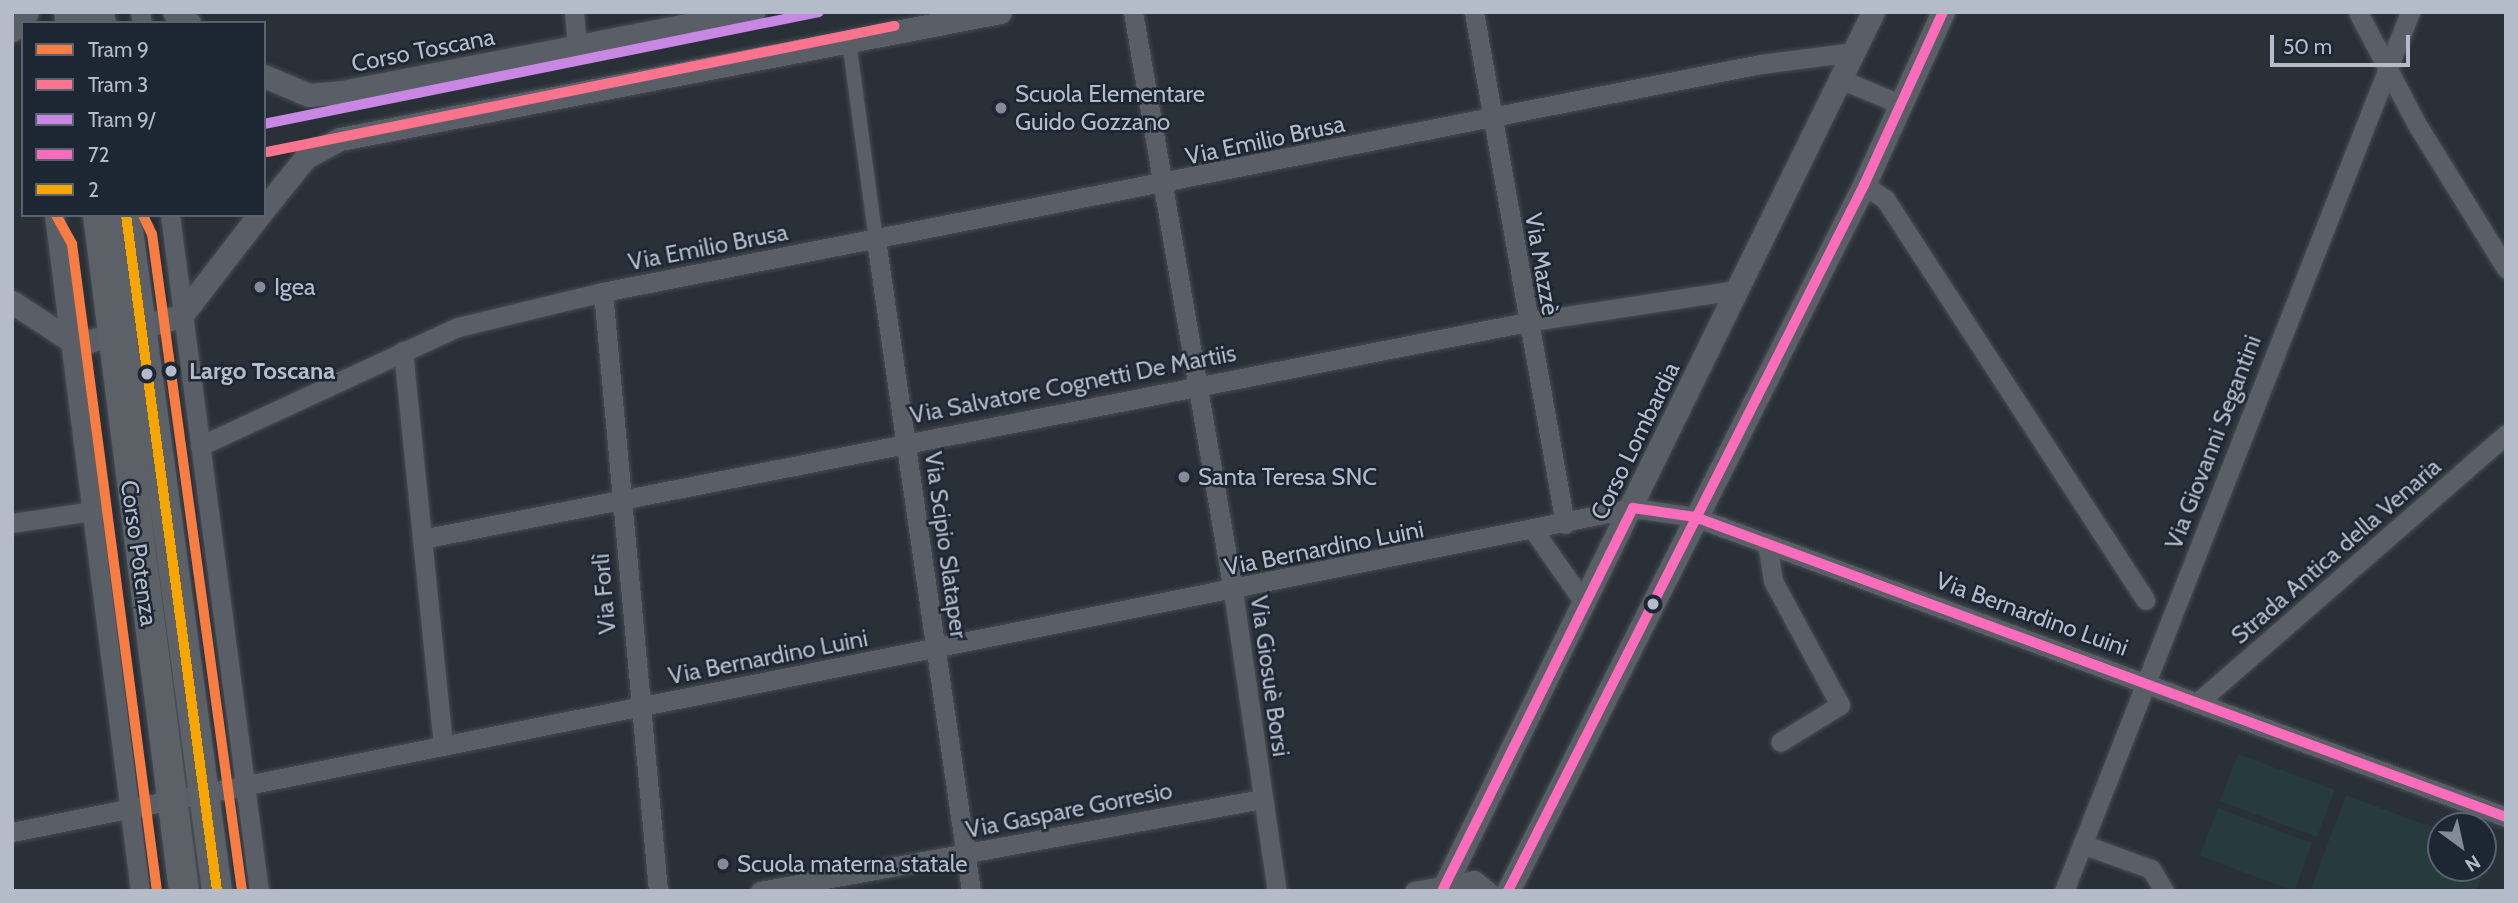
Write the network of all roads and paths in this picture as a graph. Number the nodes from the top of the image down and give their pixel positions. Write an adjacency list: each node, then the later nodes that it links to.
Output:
1 (28, 12): 11 (street)
2 (574, 12): 13 (street)
3 (753, 12): 13 (street, Corso Toscana)
4 (1000, 12): 12 (street)
5 (1133, 12): 21 (street, Via Giosuè Borsi)
6 (1474, 12): 19 (street, Via Mazzè)
7 (1873, 12): 14 (street, Corso Lombardia)
8 (1943, 12): 18 (street)
9 (2358, 12): 15 (street)
10 (2410, 12): 15 (street, Via Giovanni Segantini)
11 (12, 30)
12 (849, 41): 22 (street); 28 (street, Via Scipio Slataper)
13 (577, 46): 16 (street, Corso Toscana)
14 (1854, 52): 17 (street, Corso Lombardia); 19 (street, Via Emilio Brusa)
15 (2388, 66): 29 (street); 56 (street, Via Giovanni Segantini)
16 (266, 77)
17 (1840, 79): 18 (street); 30 (street, Corso Lombardia)
18 (1900, 104): 20 (street)
19 (1492, 117): 21 (street, Via Emilio Brusa); 34 (street, Via Mazzè)
20 (1864, 185): 46 (street); 53 (street)
21 (1163, 187): 28 (street, Via Emilio Brusa); 39 (street, Via Giosuè Borsi)
22 (266, 206)
23 (54, 217): 37 (street, Corso Potenza)
24 (98, 217): 36 (main road, Corso Potenza)
25 (126, 217): 35 (main road, Corso Potenza)
26 (170, 217): 33 (street)
27 (257, 217): 33 (street)
28 (876, 240): 31 (street, Via Emilio Brusa); 41 (street, Via Scipio Slataper)
29 (2506, 268)
30 (1736, 290): 34 (street, Via Salvatore Cognetti De Martiis); 44 (street, Corso Lombardia)
31 (603, 292): 38 (street, Via Emilio Brusa); 43 (street, Via Forlì)
32 (12, 302): 37 (street)
33 (181, 316): 35 (street); 42 (street)
34 (1527, 322): 39 (street, Via Salvatore Cognetti De Martiis); 48 (street, Via Mazzè)
35 (144, 329): 36 (street); 62 (main road, Corso Potenza)
36 (110, 337): 37 (street); 64 (main road, Corso Potenza)
37 (70, 340): 45 (street, Corso Potenza)
38 (403, 351): 42 (street, Via Emilio Brusa); 50 (street)
39 (1197, 386): 41 (street, Via Salvatore Cognetti De Martiis); 52 (street, Via Giosuè Borsi)
40 (2506, 435): 57 (street, Strada Antica della Venaria)
41 (905, 440): 43 (street, Via Salvatore Cognetti De Martiis); 55 (street, Via Scipio Slataper)
42 (200, 446): 61 (street)
43 (620, 501): 50 (street, Via Salvatore Cognetti De Martiis); 58 (street, Via Forlì)
44 (1633, 508): 46 (street, Via Bernardino Luini); 48 (street, Via Bernardino Luini); 54 (street, Corso Lombardia)
45 (92, 511): 47 (street); 65 (street, Corso Potenza)
46 (1695, 517): 51 (street, Via Bernardino Luini); 81 (street)
47 (12, 523)
48 (1565, 524): 49 (street, Via Bernardino Luini)
49 (1534, 531): 52 (street, Via Bernardino Luini); 54 (street)
50 (422, 539): 60 (street)
51 (1767, 543): 56 (street, Via Bernardino Luini); 59 (street)
52 (1233, 591): 55 (street, Via Bernardino Luini); 63 (street, Via Giosuè Borsi)
53 (2145, 600)
54 (1583, 601): 70 (street, Corso Lombardia)
55 (936, 650): 58 (street, Via Bernardino Luini); 69 (street, Via Scipio Slataper)
56 (2145, 682): 57 (street, Via Bernardino Luini); 68 (street, Via Giovanni Segantini)
57 (2197, 702): 66 (street, Via Bernardino Luini)
58 (639, 707): 60 (street, Via Bernardino Luini); 75 (street, Via Forlì)
59 (1780, 742)
60 (443, 744): 61 (street, Via Bernardino Luini)
61 (246, 788): 62 (street, Via Bernardino Luini); 74 (street)
62 (204, 796): 64 (street, Via Bernardino Luini); 73 (main road, Corso Potenza)
63 (1262, 799): 69 (street, Via Gaspare Gorresio); 78 (street, Via Giosuè Borsi)
64 (172, 802): 65 (street, Via Bernardino Luini); 72 (main road, Corso Potenza)
65 (130, 809): 67 (street, Via Bernardino Luini); 71 (street, Corso Potenza)
66 (2506, 817)
67 (12, 832)
68 (2082, 844): 82 (street, Via Giovanni Segantini); 83 (street)
69 (966, 854): 76 (street, Via Gaspare Gorresio); 77 (street, Via Scipio Slataper)
70 (1444, 887): 79 (street); 80 (street)
71 (140, 891)
72 (184, 891)
73 (217, 891)
74 (259, 891)
75 (658, 891)
76 (760, 891)
77 (971, 891)
78 (1277, 891)
79 (1414, 891)
80 (1488, 891)
81 (1508, 891)
82 (2064, 891)
83 (2164, 891)

